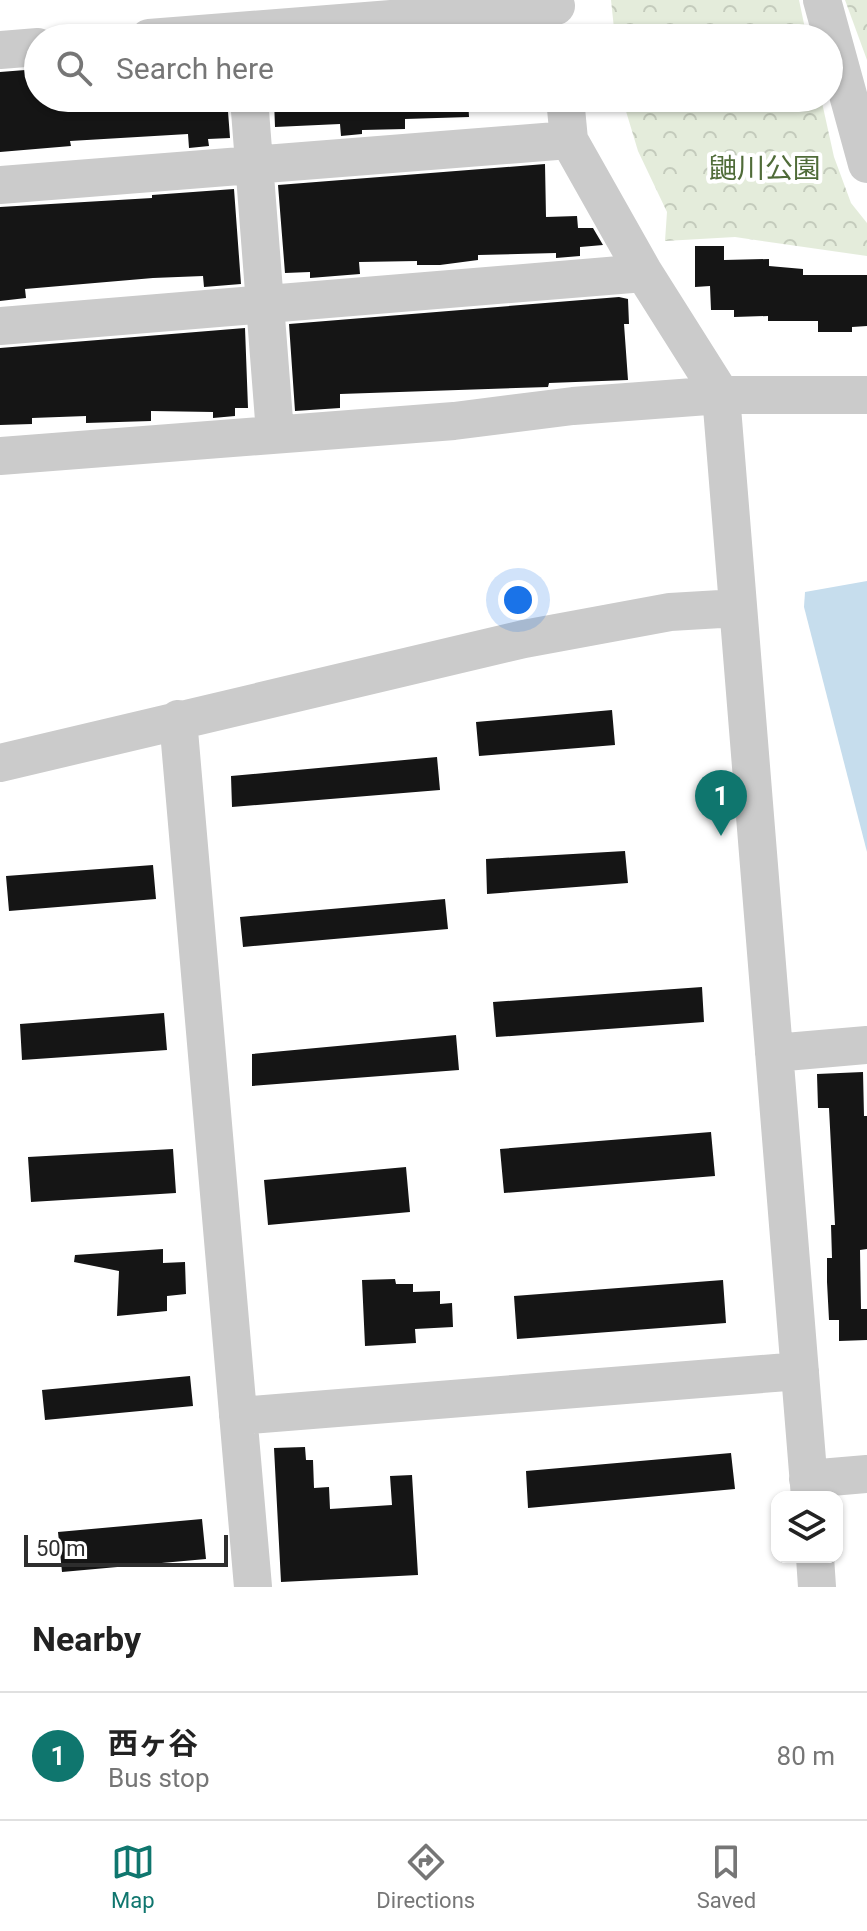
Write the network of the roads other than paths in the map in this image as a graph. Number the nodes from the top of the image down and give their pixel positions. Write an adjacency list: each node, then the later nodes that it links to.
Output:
1 (822, 0): 4 (street)
2 (557, 15): 3 (street)
3 (242, 23)
4 (829, 24)
5 (24, 48): 6 (street)
6 (0, 50)
7 (843, 77): 11 (street)
8 (250, 112): 12 (street)
9 (566, 112): 10 (street)
10 (569, 140): 12 (street); 14 (street)
11 (867, 164)
12 (254, 165): 13 (street); 15 (street)
13 (0, 185)
14 (644, 273): 15 (street); 17 (street)
15 (264, 306): 16 (street); 19 (street)
16 (0, 326)
17 (721, 395): 18 (street); 19 (street); 21 (street)
18 (867, 395)
19 (275, 433): 20 (street)
20 (0, 456)
21 (738, 608): 22 (street); 25 (street)
22 (178, 719): 23 (street); 27 (street)
23 (0, 763)
24 (867, 1045): 25 (street)
25 (774, 1053): 26 (street)
26 (800, 1371): 27 (street); 29 (street)
27 (238, 1416): 31 (street)
28 (867, 1474): 29 (street)
29 (809, 1488)
30 (815, 1563): 32 (street)
31 (253, 1587)
32 (817, 1587)

